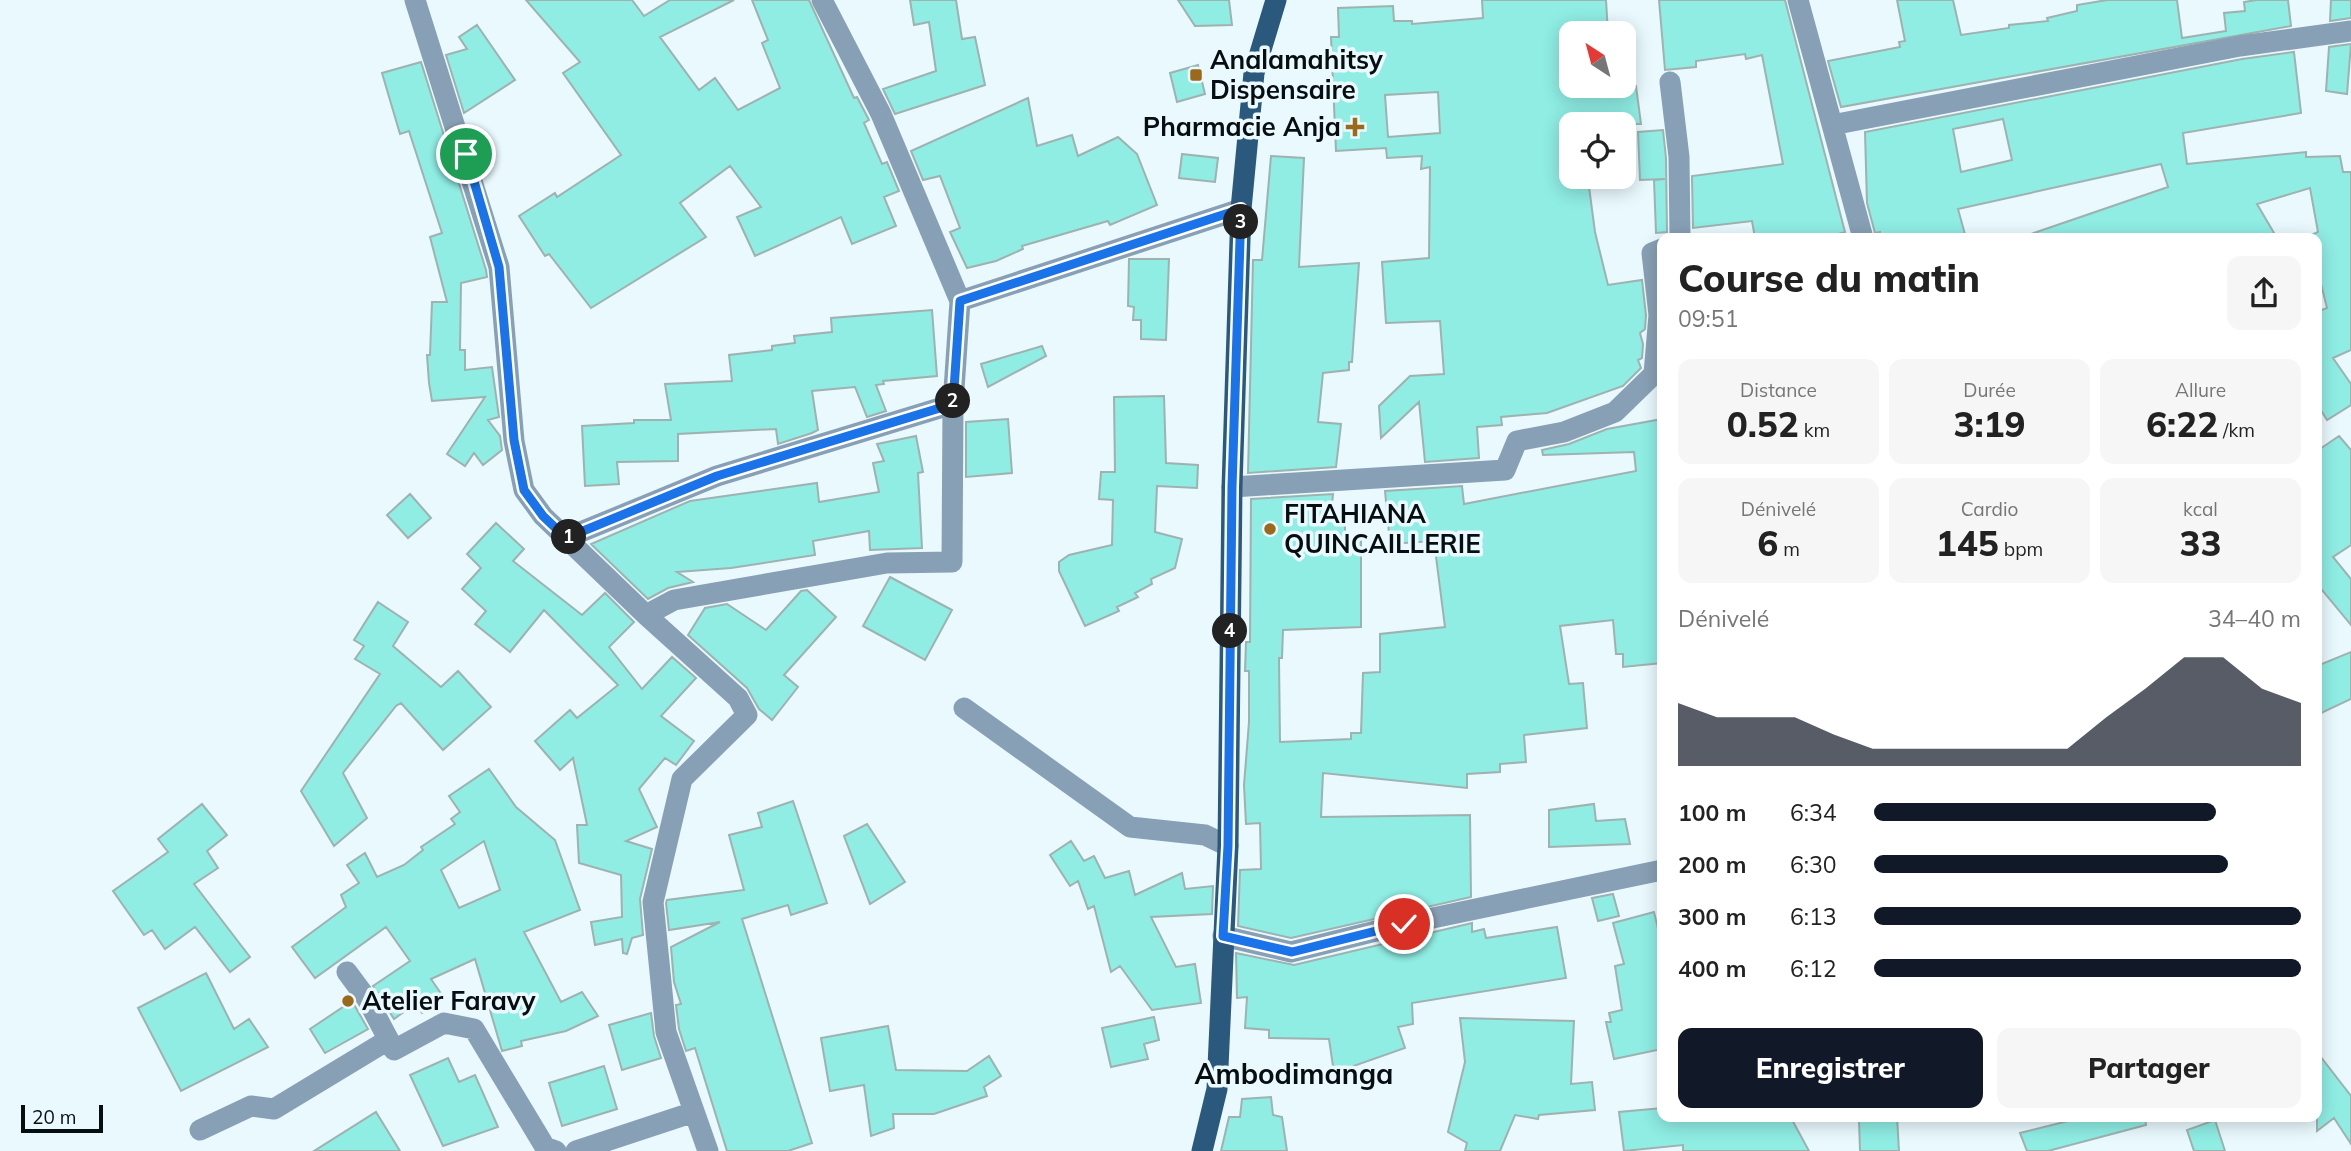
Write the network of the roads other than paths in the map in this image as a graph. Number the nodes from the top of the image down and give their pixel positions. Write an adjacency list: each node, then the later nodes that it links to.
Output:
1 (415, 0): 17 (street)
2 (822, 0): 12 (street)
3 (1276, 0): 8 (main road)
4 (1798, 0): 7 (street)
5 (2351, 31): 7 (street)
6 (1670, 82): 9 (street)
7 (1832, 125): 10 (street)
8 (1241, 209): 12 (street); 16 (main road)
9 (1680, 233)
10 (1862, 233)
11 (1657, 251): 13 (street)
12 (960, 301): 15 (street)
13 (1657, 305)
14 (1657, 330): 16 (street)
15 (953, 404): 17 (street); 18 (street)
16 (1232, 487): 20 (main road)
17 (566, 538): 18 (street)
18 (646, 615): 25 (street)
19 (964, 708): 20 (street)
20 (1228, 846): 22 (main road)
21 (1657, 871): 22 (street)
22 (1223, 936): 30 (main road)
23 (347, 972): 24 (street)
24 (388, 1040): 26 (street); 27 (street)
25 (694, 1112): 28 (street); 29 (street)
26 (200, 1130)
27 (556, 1151)
28 (576, 1151)
29 (708, 1151)
30 (1202, 1151)

